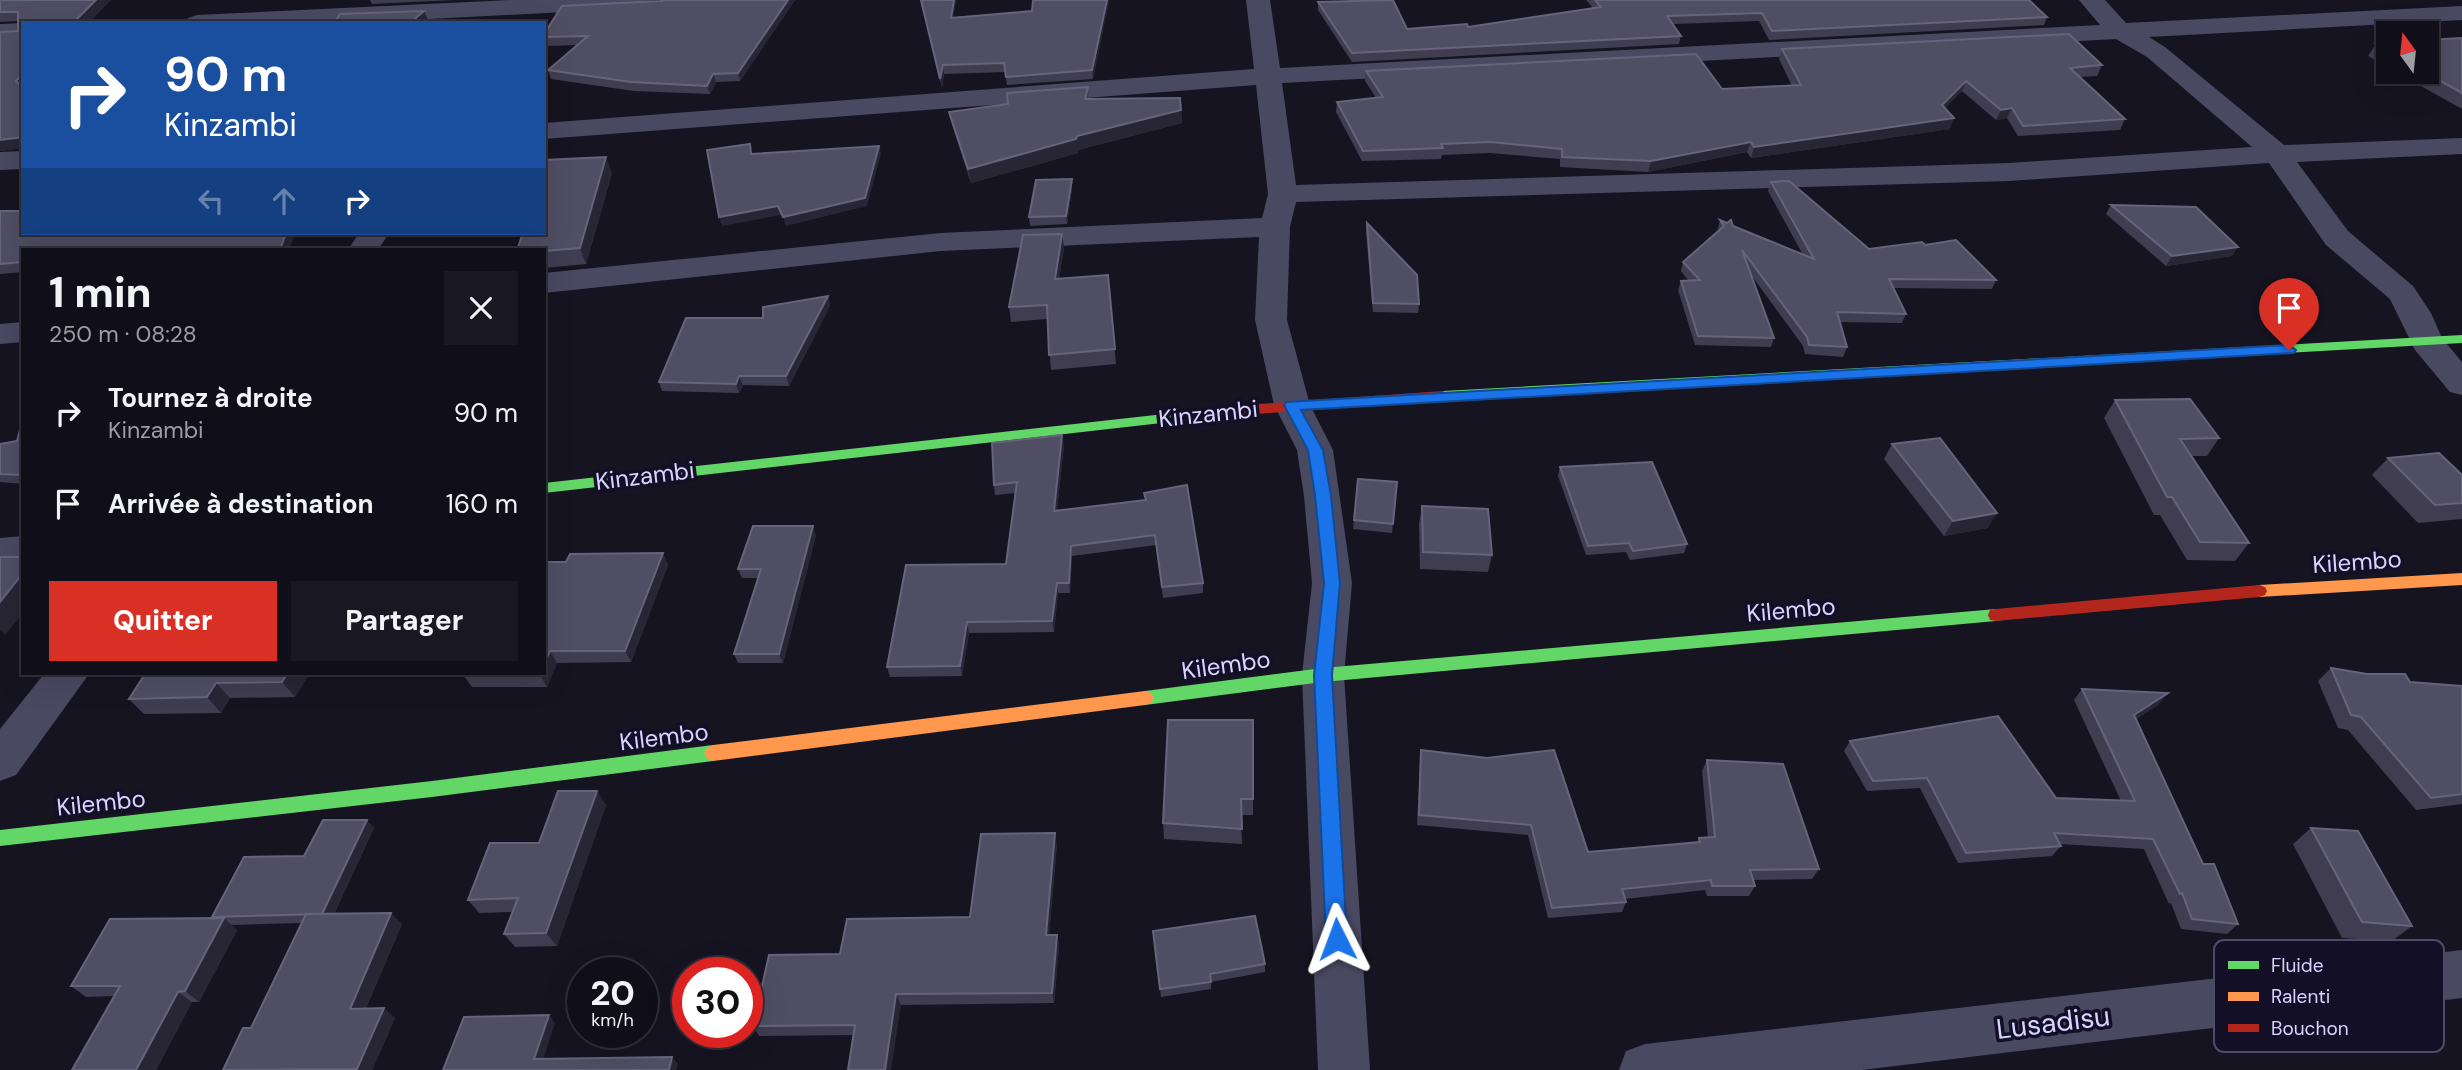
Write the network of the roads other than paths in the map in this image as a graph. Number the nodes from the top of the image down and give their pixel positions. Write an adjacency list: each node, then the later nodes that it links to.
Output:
1 (662, 0): 4 (street)
2 (1258, 0): 10 (street)
3 (2091, 0): 7 (street)
4 (525, 10): 6 (street)
5 (2462, 13): 7 (street)
6 (247, 21)
7 (2118, 29): 10 (street); 13 (street)
8 (21, 31): 9 (street)
9 (0, 32)
10 (1270, 76): 11 (street); 16 (street)
11 (546, 131)
12 (2462, 146): 13 (street)
13 (2277, 154): 16 (street); 21 (street)
14 (21, 160): 15 (street)
15 (0, 161)
16 (1279, 210): 17 (street); 23 (street)
17 (546, 283)
18 (21, 332): 19 (street)
19 (0, 334)
20 (2462, 339): 21 (street, Kinzambi)
21 (2427, 342): 22 (street); 23 (street, Kinzambi)
22 (2462, 384)
23 (1292, 405): 24 (street, Kinzambi); 29 (street)
24 (546, 488)
25 (21, 550): 26 (street)
26 (0, 552)
27 (2462, 579): 29 (street, Kilembo)
28 (67, 675): 30 (street)
29 (1323, 675): 31 (street, Kilembo); 35 (street)
30 (0, 762)
31 (0, 838)
32 (2462, 974): 33 (street, Lusadisu)
33 (2444, 976)
34 (2214, 1003): 36 (street, Lusadisu)
35 (1344, 1070)
36 (1645, 1070)

